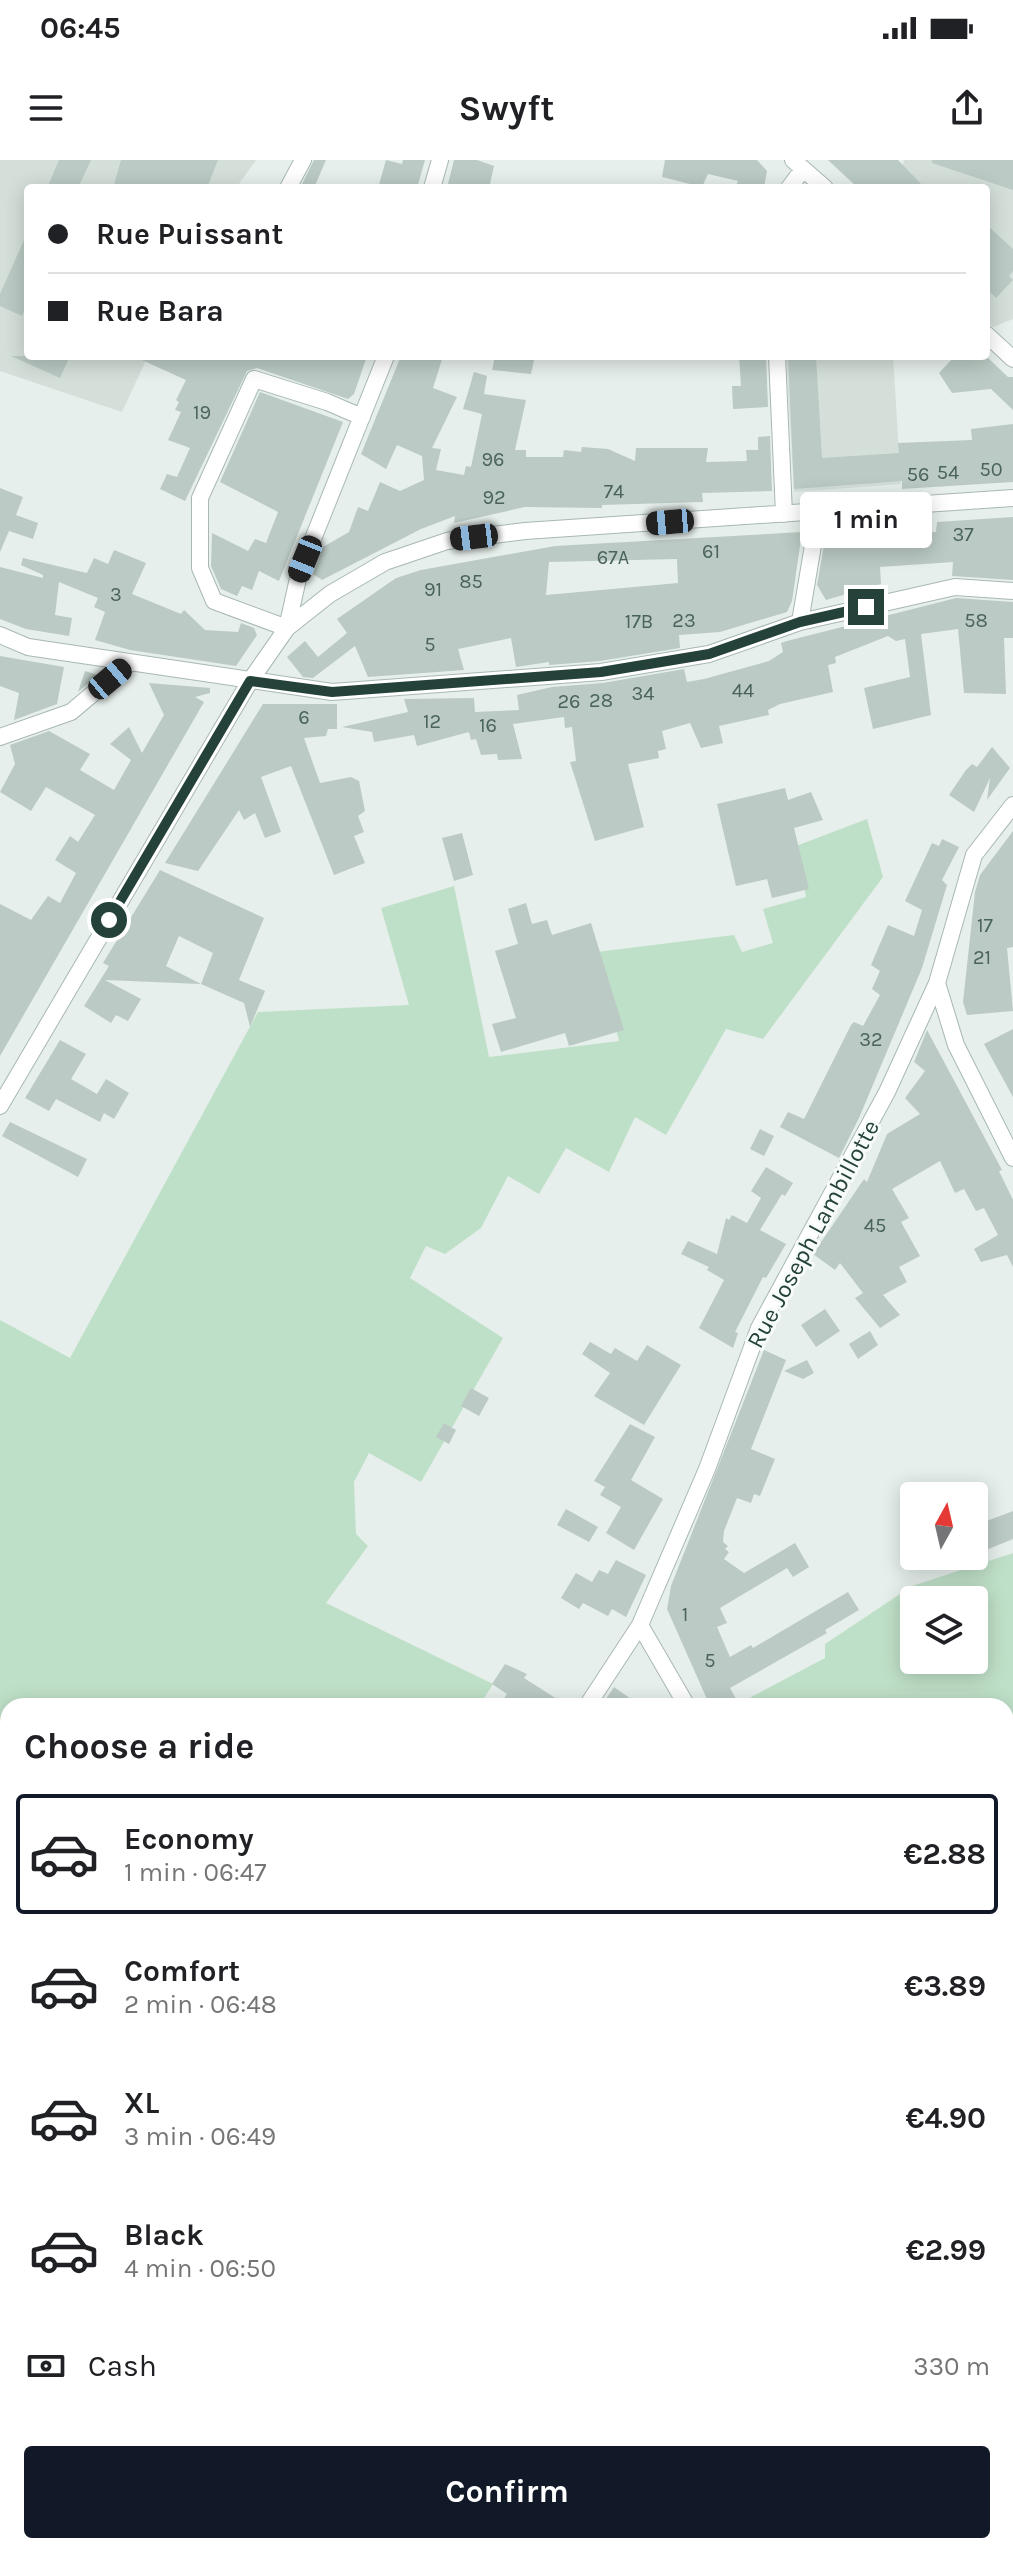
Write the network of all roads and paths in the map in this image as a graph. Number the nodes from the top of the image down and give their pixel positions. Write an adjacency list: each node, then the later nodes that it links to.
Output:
1 (303, 160): 4 (street)
2 (440, 160): 5 (street)
3 (798, 164): 6 (street); 7 (street)
4 (290, 184)
5 (433, 184)
6 (790, 184)
7 (820, 184)
8 (990, 338): 9 (street)
9 (1013, 359)
10 (384, 360): 12 (street)
11 (777, 360): 15 (street)
12 (362, 417): 18 (street); 18 (street)
13 (1013, 498): 14 (street)
14 (819, 510): 15 (street); 17 (street)
15 (784, 514): 18 (street)
16 (1013, 591): 17 (street)
17 (800, 622): 21 (street)
18 (287, 628): 21 (street)
19 (0, 635): 20 (street)
20 (129, 663): 21 (street); 22 (street)
21 (250, 681): 25 (street)
22 (0, 737)
23 (1013, 805): 24 (street, Rue Joseph Lambillotte)
24 (937, 983): 26 (street); 27 (street, Rue Joseph Lambillotte)
25 (0, 1106)
26 (1013, 1158)
27 (640, 1625): 28 (street, Rue Joseph Lambillotte); 29 (street)
28 (592, 1698)
29 (682, 1698)

